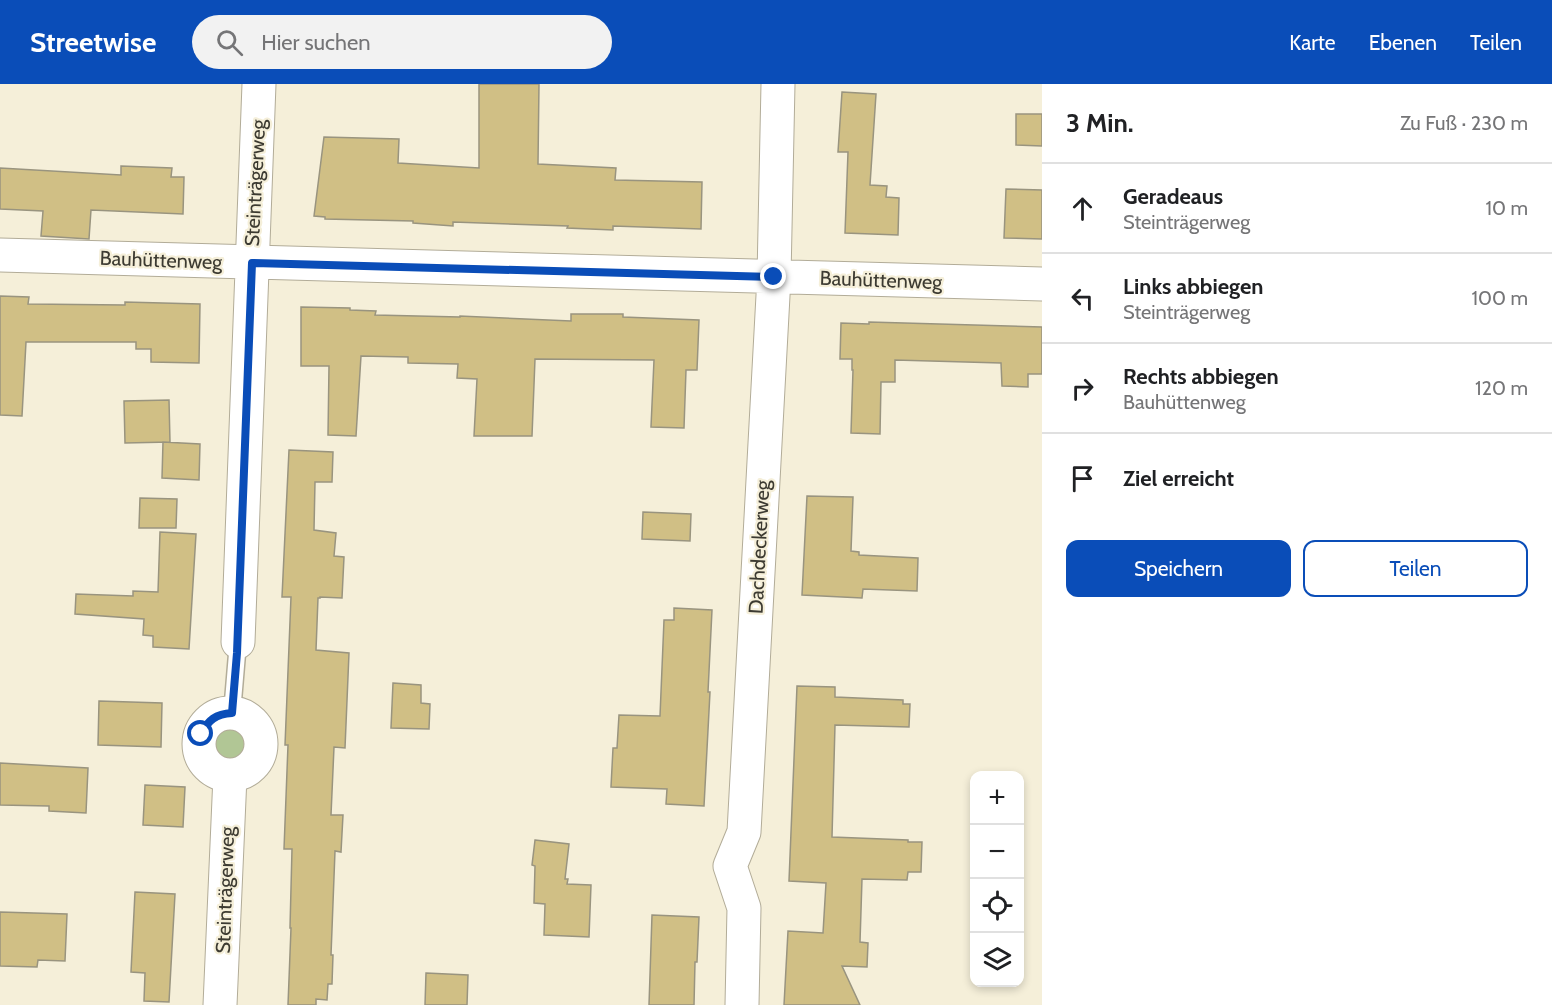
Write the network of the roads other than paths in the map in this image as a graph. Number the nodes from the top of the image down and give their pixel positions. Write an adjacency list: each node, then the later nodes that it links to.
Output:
1 (259, 84): 4 (street, Steinträgerweg)
2 (778, 84): 5 (street, Dachdeckerweg)
3 (0, 255): 4 (street, Bauhüttenweg)
4 (252, 263): 5 (street, Bauhüttenweg); 7 (street, Steinträgerweg)
5 (774, 277): 6 (street, Bauhüttenweg); 11 (street, Dachdeckerweg)
6 (1042, 284)
7 (238, 642): 8 (lane, Steinträgerweg)
8 (232, 713): 9 (street); 9 (street)
9 (230, 776): 10 (street, Steinträgerweg)
10 (220, 1005)
11 (742, 1005)

